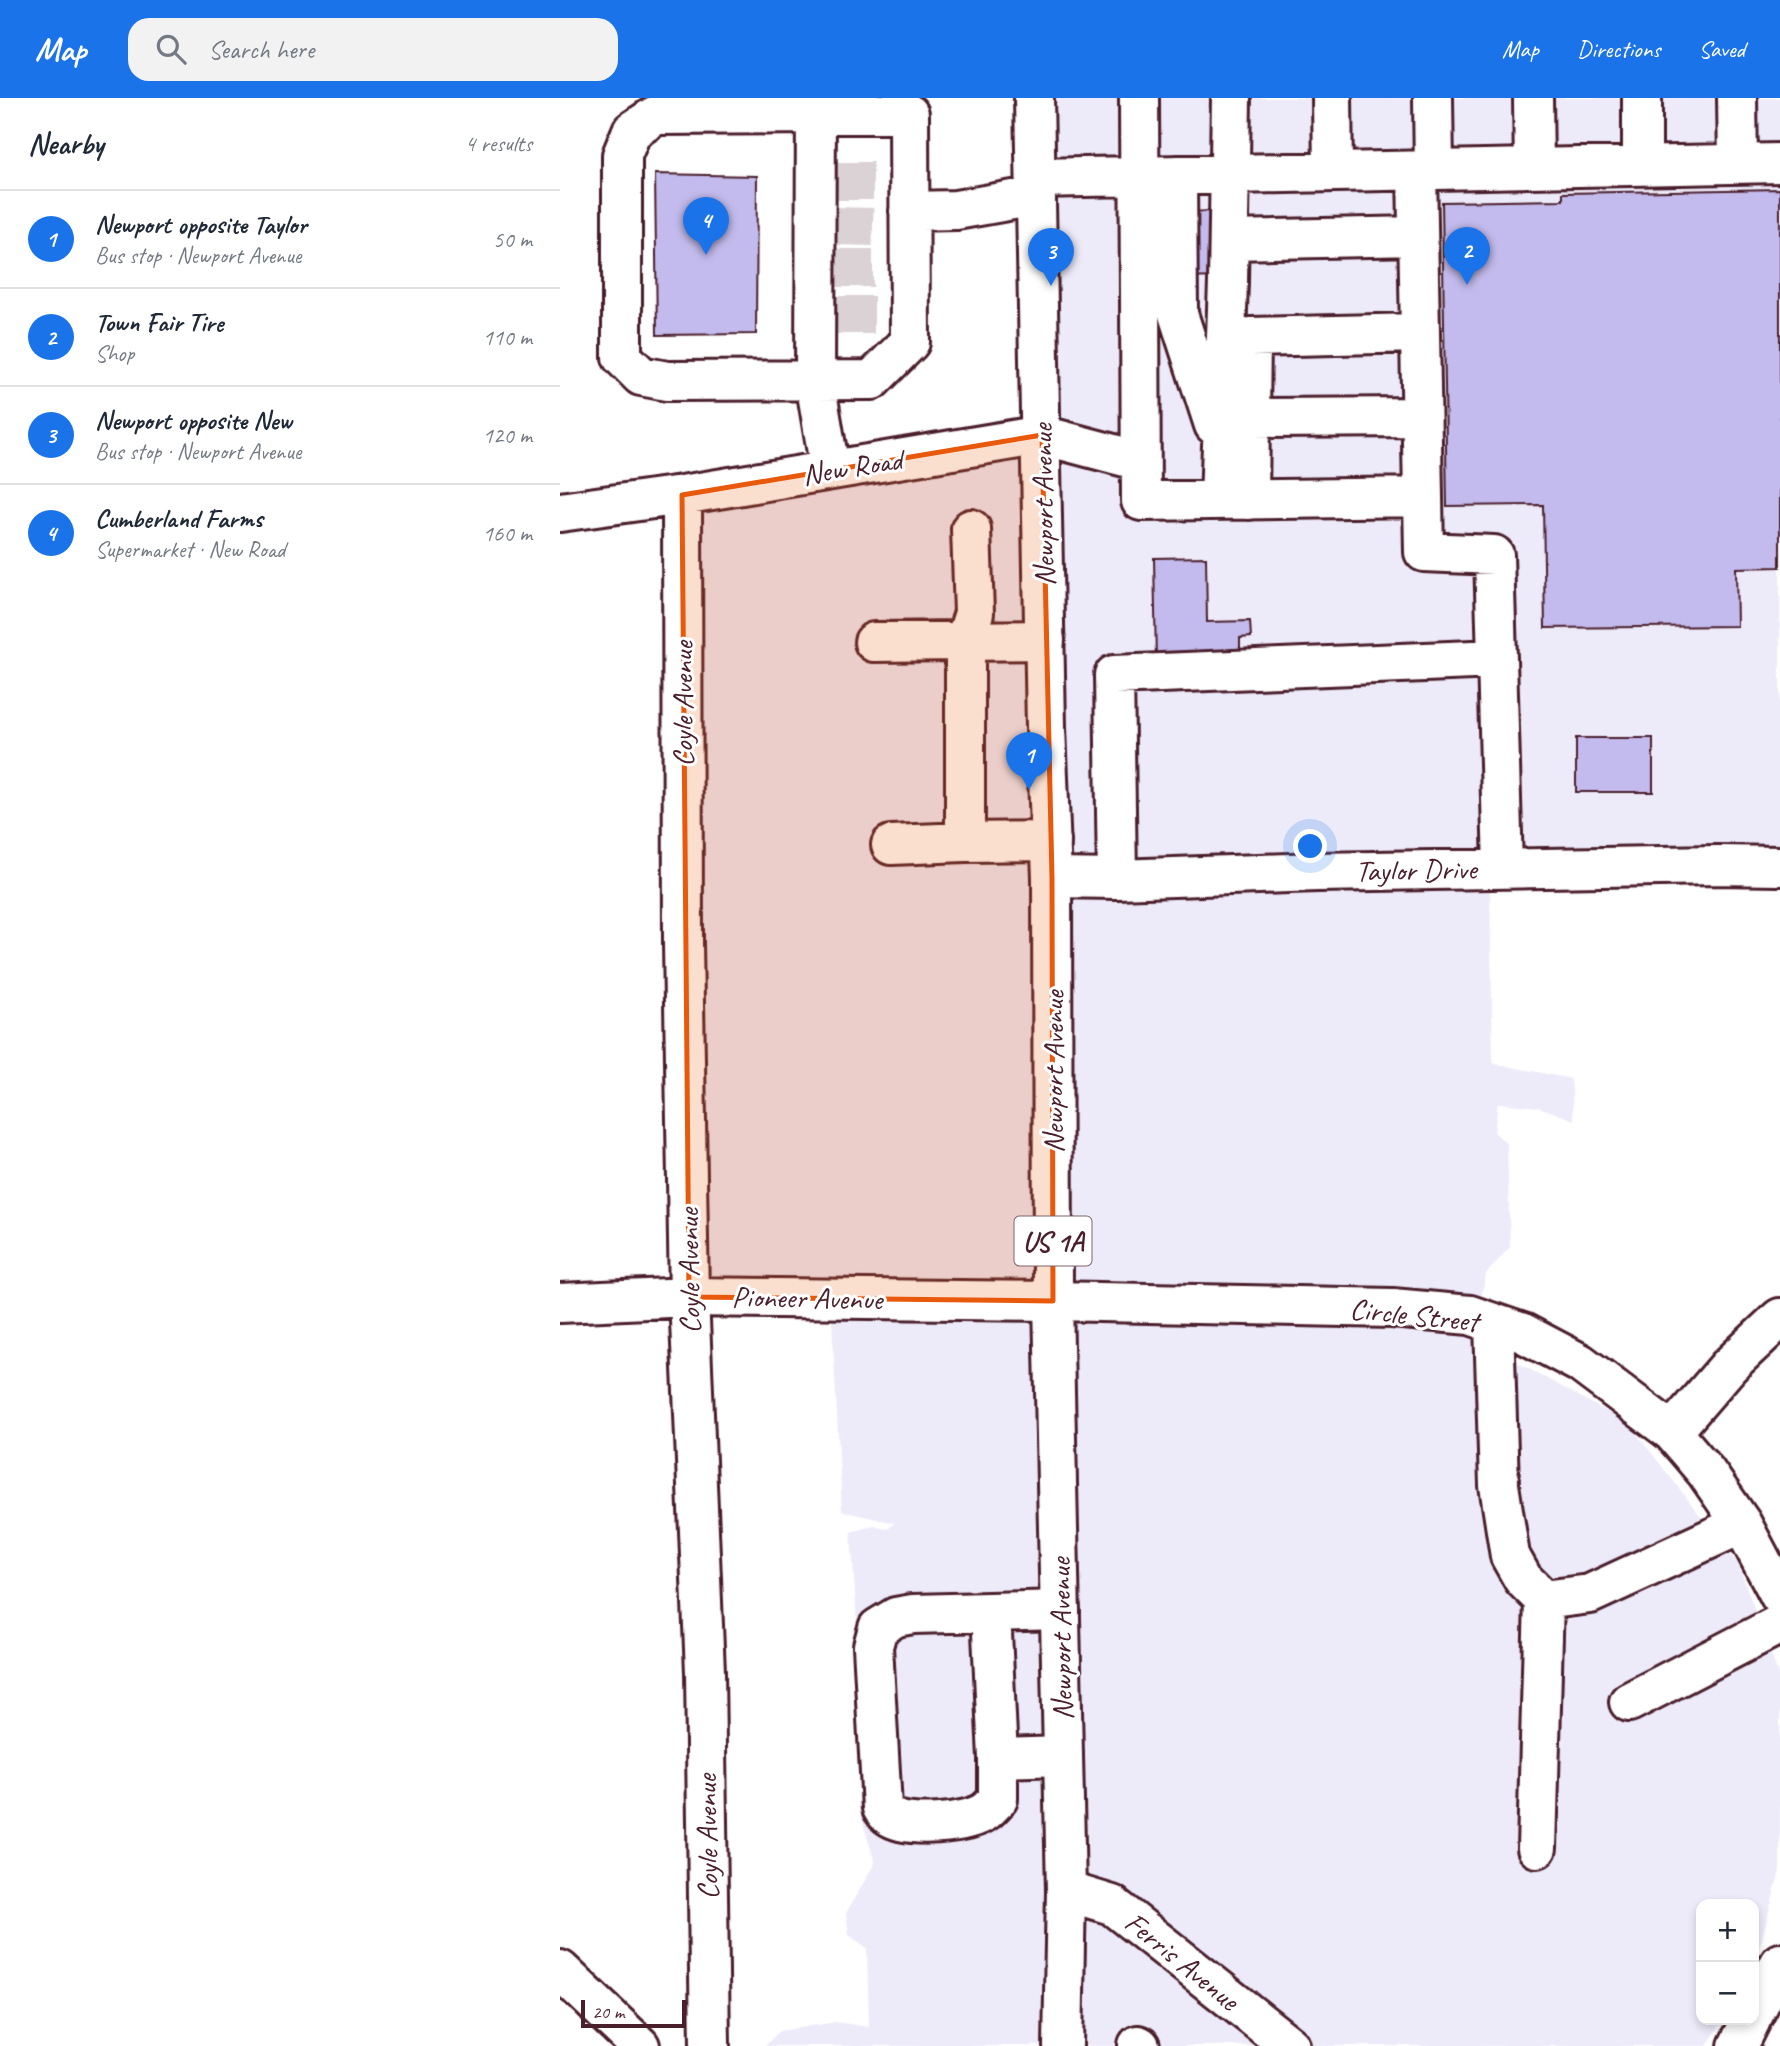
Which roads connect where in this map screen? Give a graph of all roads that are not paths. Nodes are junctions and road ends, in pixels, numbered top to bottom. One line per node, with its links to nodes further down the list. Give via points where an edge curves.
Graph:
1 (1034, 98): 19 (street, Newport Avenue / US 1A)
2 (1139, 98): 17 (street)
3 (1231, 98): 16 (street)
4 (1332, 98): 15 (street)
5 (1433, 98): 14 (street)
6 (1533, 98): 13 (street)
7 (1642, 98): 12 (street)
8 (1737, 98): 11 (street)
9 (816, 106): 20 (street, via 909,114); 24 (street, via 825,181 826,315); 24 (street, via 656,115 632,131 622,155 622,357 641,376 667,381)
10 (1780, 163): 11 (street)
11 (1738, 164): 12 (street)
12 (1643, 166): 13 (street)
13 (1534, 168): 14 (street)
14 (1426, 170): 15 (street); 21 (street)
15 (1333, 172): 16 (street)
16 (1231, 174): 18 (street); 22 (street)
17 (1140, 175): 18 (street); 19 (street); 29 (street)
18 (1177, 175): 28 (street, via 1178,314)
19 (1036, 187): 20 (street, via 956,210); 27 (street, Newport Avenue / US 1A)
20 (896, 205): 24 (street, via 894,315 910,342 872,380)
21 (1418, 236): 22 (street); 23 (street)
22 (1229, 240): 28 (street)
23 (1420, 333): 25 (street); 26 (street, via 1251,337)
24 (815, 381): 30 (street)
25 (1422, 417): 26 (street); 32 (street)
26 (1250, 418): 33 (street)
27 (1042, 435): 29 (street, New Road); 30 (street, New Road); 37 (street, Newport Avenue / US 1A)
28 (1222, 451): 33 (street)
29 (1140, 461): 33 (street, via 1141,501)
30 (830, 471): 31 (street, New Road)
31 (682, 495): 35 (street, New Road); 47 (street, Coyle Avenue)
32 (1423, 497): 33 (street); 40 (street, via 1424,552 1493,555)
33 (1235, 500)
34 (560, 506): 35 (street)
35 (560, 512)
36 (971, 529): 38 (street, via 974,613)
37 (1045, 640): 38 (street); 43 (street, Newport Avenue / US 1A)
38 (965, 641): 39 (street); 41 (street)
39 (874, 642)
40 (1497, 659): 45 (street); 46 (street, via 1114,675)
41 (965, 842): 42 (street, Taylor Drive); 43 (street, Taylor Drive)
42 (891, 845)
43 (1051, 859): 46 (street, Taylor Drive); 48 (street, Newport Avenue / US 1A)
44 (1780, 866): 45 (street, Taylor Drive)
45 (1503, 868): 46 (street, Taylor Drive)
46 (1117, 879)
47 (689, 1297): 48 (street, Pioneer Avenue); 49 (street, Pioneer Avenue); 68 (street, Coyle Avenue, via 705,1672)
48 (1053, 1301): 51 (street, Circle Street, via 1392,1308 1470,1315); 56 (street, Newport Avenue / US 1A)
49 (560, 1303)
50 (1780, 1318): 52 (street, via 1729,1366)
51 (1493, 1323): 52 (street, Circle Street, via 1580,1363); 55 (street, via 1499,1485 1510,1556)
52 (1672, 1432): 53 (street, Circle Street)
53 (1742, 1524): 54 (street, Circle Street); 55 (street, via 1590,1594)
54 (1780, 1596)
55 (1544, 1600): 62 (street)
56 (1060, 1610): 57 (street); 60 (street, Newport Avenue / US 1A)
57 (992, 1612): 61 (street); 61 (street, via 913,1614 895,1617 878,1628 873,1646 882,1808 889,1817 903,1822 934,1824 985,1812 998,1799)
58 (1780, 1624): 59 (street)
59 (1629, 1702)
60 (1063, 1756): 61 (street); 63 (street, Newport Avenue / US 1A)
61 (998, 1758)
62 (1537, 1848)
63 (1066, 1891): 69 (street, Newport Avenue / US 1A); 70 (street, Ferris Avenue, via 1112,1905)
64 (1780, 1963): 66 (street)
65 (560, 1970): 67 (street)
66 (1761, 2012): 71 (street)
67 (640, 2046)
68 (710, 2046)
69 (1063, 2046)
70 (1290, 2046)
71 (1738, 2046)

